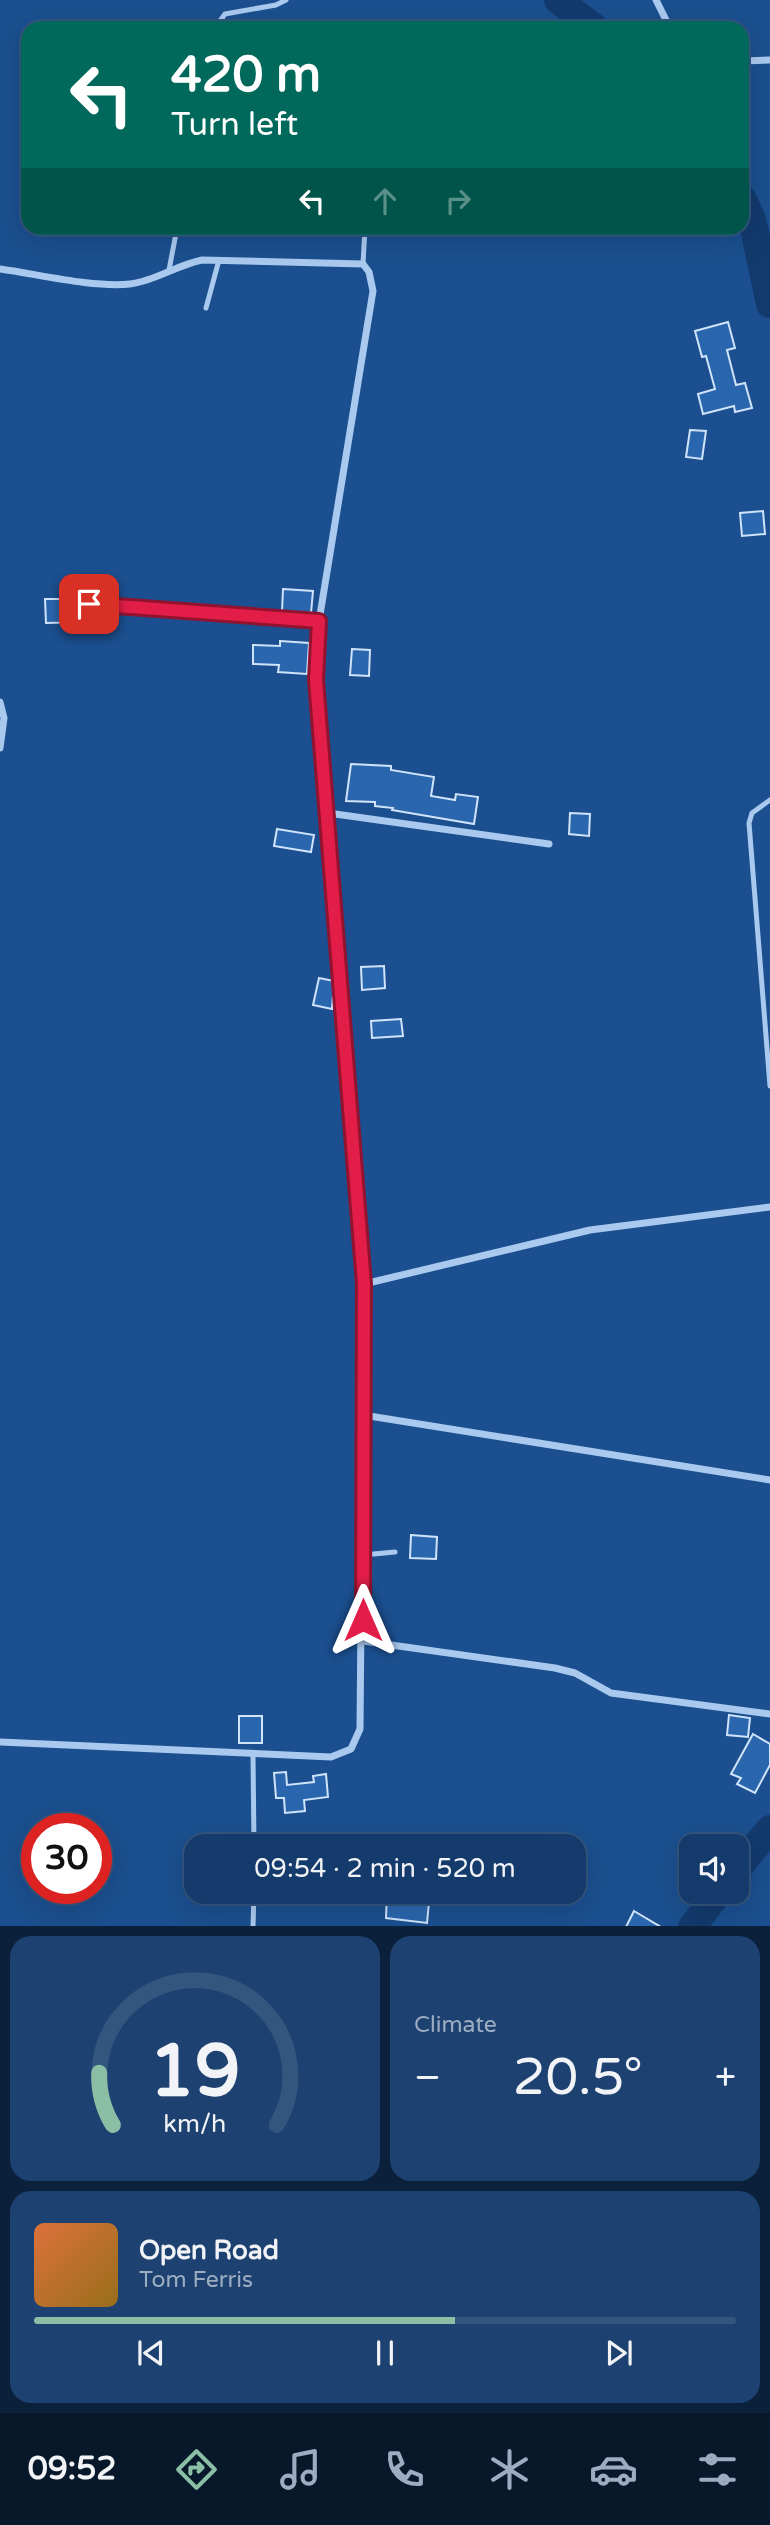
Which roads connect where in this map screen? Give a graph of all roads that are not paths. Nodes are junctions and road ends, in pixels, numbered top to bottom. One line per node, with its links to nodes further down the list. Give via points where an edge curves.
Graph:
1 (286, 0): 3 (lane, via 225,13)
2 (656, 0): 4 (street)
3 (220, 21)
4 (666, 21)
5 (770, 60): 6 (street)
6 (749, 61)
7 (176, 235): 12 (lane)
8 (365, 235): 10 (lane)
9 (219, 260): 10 (street); 12 (street, via 183,263); 13 (lane)
10 (363, 264): 15 (street, via 373,291)
11 (0, 269): 12 (street, via 107,284 144,281)
12 (169, 270)
13 (206, 308)
14 (72, 601): 15 (lane)
15 (319, 621): 19 (street, via 316,680)
16 (0, 702): 17 (street, via 4,718)
17 (0, 748)
18 (770, 800): 21 (lane, via 752,813 749,823)
19 (328, 813): 20 (street); 23 (street)
20 (549, 844)
21 (770, 1086)
22 (770, 1207): 23 (street, via 590,1230)
23 (364, 1284): 24 (street)
24 (363, 1415): 25 (street); 27 (street)
25 (770, 1480)
26 (395, 1552): 27 (lane)
27 (363, 1555): 28 (street)
28 (363, 1641): 29 (street, via 555,1668 575,1673 611,1693); 31 (street, via 360,1729 351,1749 331,1757)
29 (770, 1714)
30 (0, 1742): 31 (street)
31 (253, 1754): 32 (lane)
32 (254, 1834)
33 (254, 1904): 34 (lane)
34 (253, 1926)

